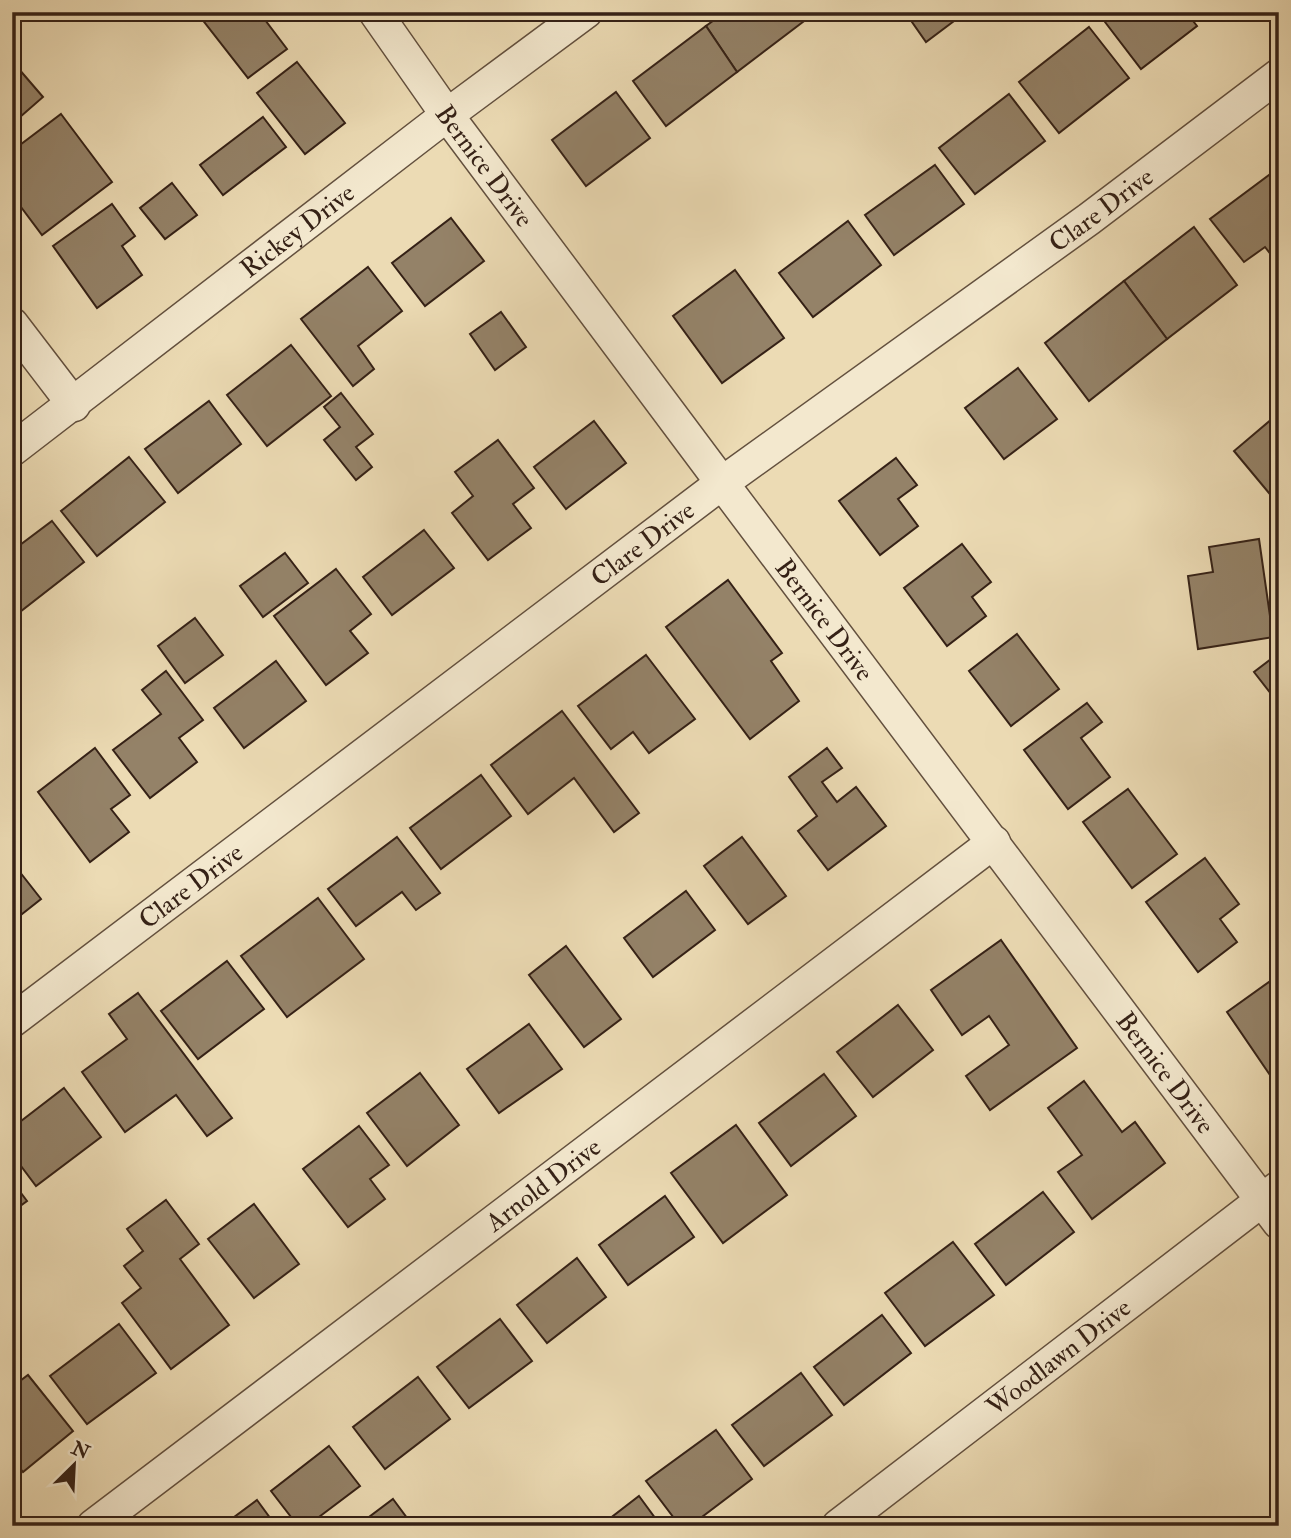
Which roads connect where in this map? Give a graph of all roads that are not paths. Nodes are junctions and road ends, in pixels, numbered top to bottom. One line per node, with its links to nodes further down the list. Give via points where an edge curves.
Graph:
1 (374, 12): 4 (street, Bernice Drive)
2 (586, 12): 4 (street, Rickey Drive)
3 (1279, 75): 8 (street, Clare Drive, via 1089,219)
4 (447, 115): 6 (street, Rickey Drive); 8 (street, Bernice Drive)
5 (12, 324): 6 (street)
6 (74, 405): 7 (street, Rickey Drive)
7 (12, 450)
8 (722, 483): 9 (street, Bernice Drive); 10 (street, Clare Drive)
9 (994, 842): 11 (street, Bernice Drive); 12 (street, Arnold Drive)
10 (12, 1021)
11 (1273, 1204): 13 (street, Woodlawn Drive)
12 (93, 1526)
13 (838, 1526)

